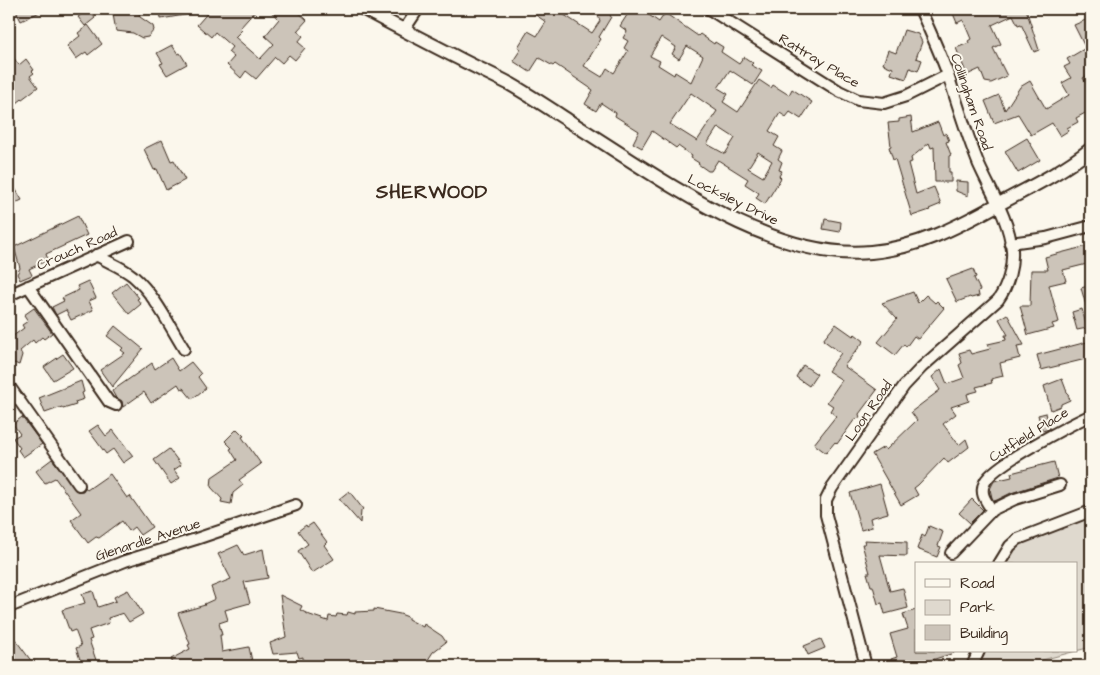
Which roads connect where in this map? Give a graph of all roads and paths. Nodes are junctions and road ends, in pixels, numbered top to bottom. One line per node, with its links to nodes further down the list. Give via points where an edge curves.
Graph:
1 (364, 9): 5 (street, Locksley Drive)
2 (418, 9): 5 (street)
3 (709, 9): 6 (street, Rattray Place, via 858,100 884,103)
4 (920, 9): 6 (street, Collingham Road)
5 (404, 30): 10 (street, Locksley Drive, via 508,84 715,210 768,235 802,246 843,252 899,248 948,231)
6 (948, 75): 10 (street, Collingham Road, via 962,123)
7 (1091, 149): 9 (street, Locksley Drive)
8 (1091, 158): 9 (street, Locksley Drive)
9 (1070, 165): 10 (street, Locksley Drive)
10 (998, 205): 13 (street, Loon Road)
11 (1091, 226): 13 (street, via 1046,238)
12 (128, 241): 14 (street, Crouch Road)
13 (1010, 243): 30 (street, Loon Road, via 1011,265 1003,294 904,386 826,500 828,524)
14 (96, 255): 15 (street, Crouch Road); 17 (street, via 141,283)
15 (28, 286): 16 (street, Crouch Road); 19 (street, via 109,402)
16 (9, 295)
17 (184, 349)
18 (9, 386): 21 (street)
19 (116, 405)
20 (1091, 415): 24 (street, Cutfield Place, via 1056,432 989,476 982,493)
21 (79, 485)
22 (1060, 485): 24 (street)
23 (296, 505): 28 (street, Glenardle Avenue, via 196,540 125,560)
24 (992, 510): 26 (street)
25 (1091, 511): 27 (street, via 1018,539)
26 (951, 553)
27 (1000, 562)
28 (9, 607)
29 (979, 652): 31 (street)
30 (866, 666)
31 (972, 666)

